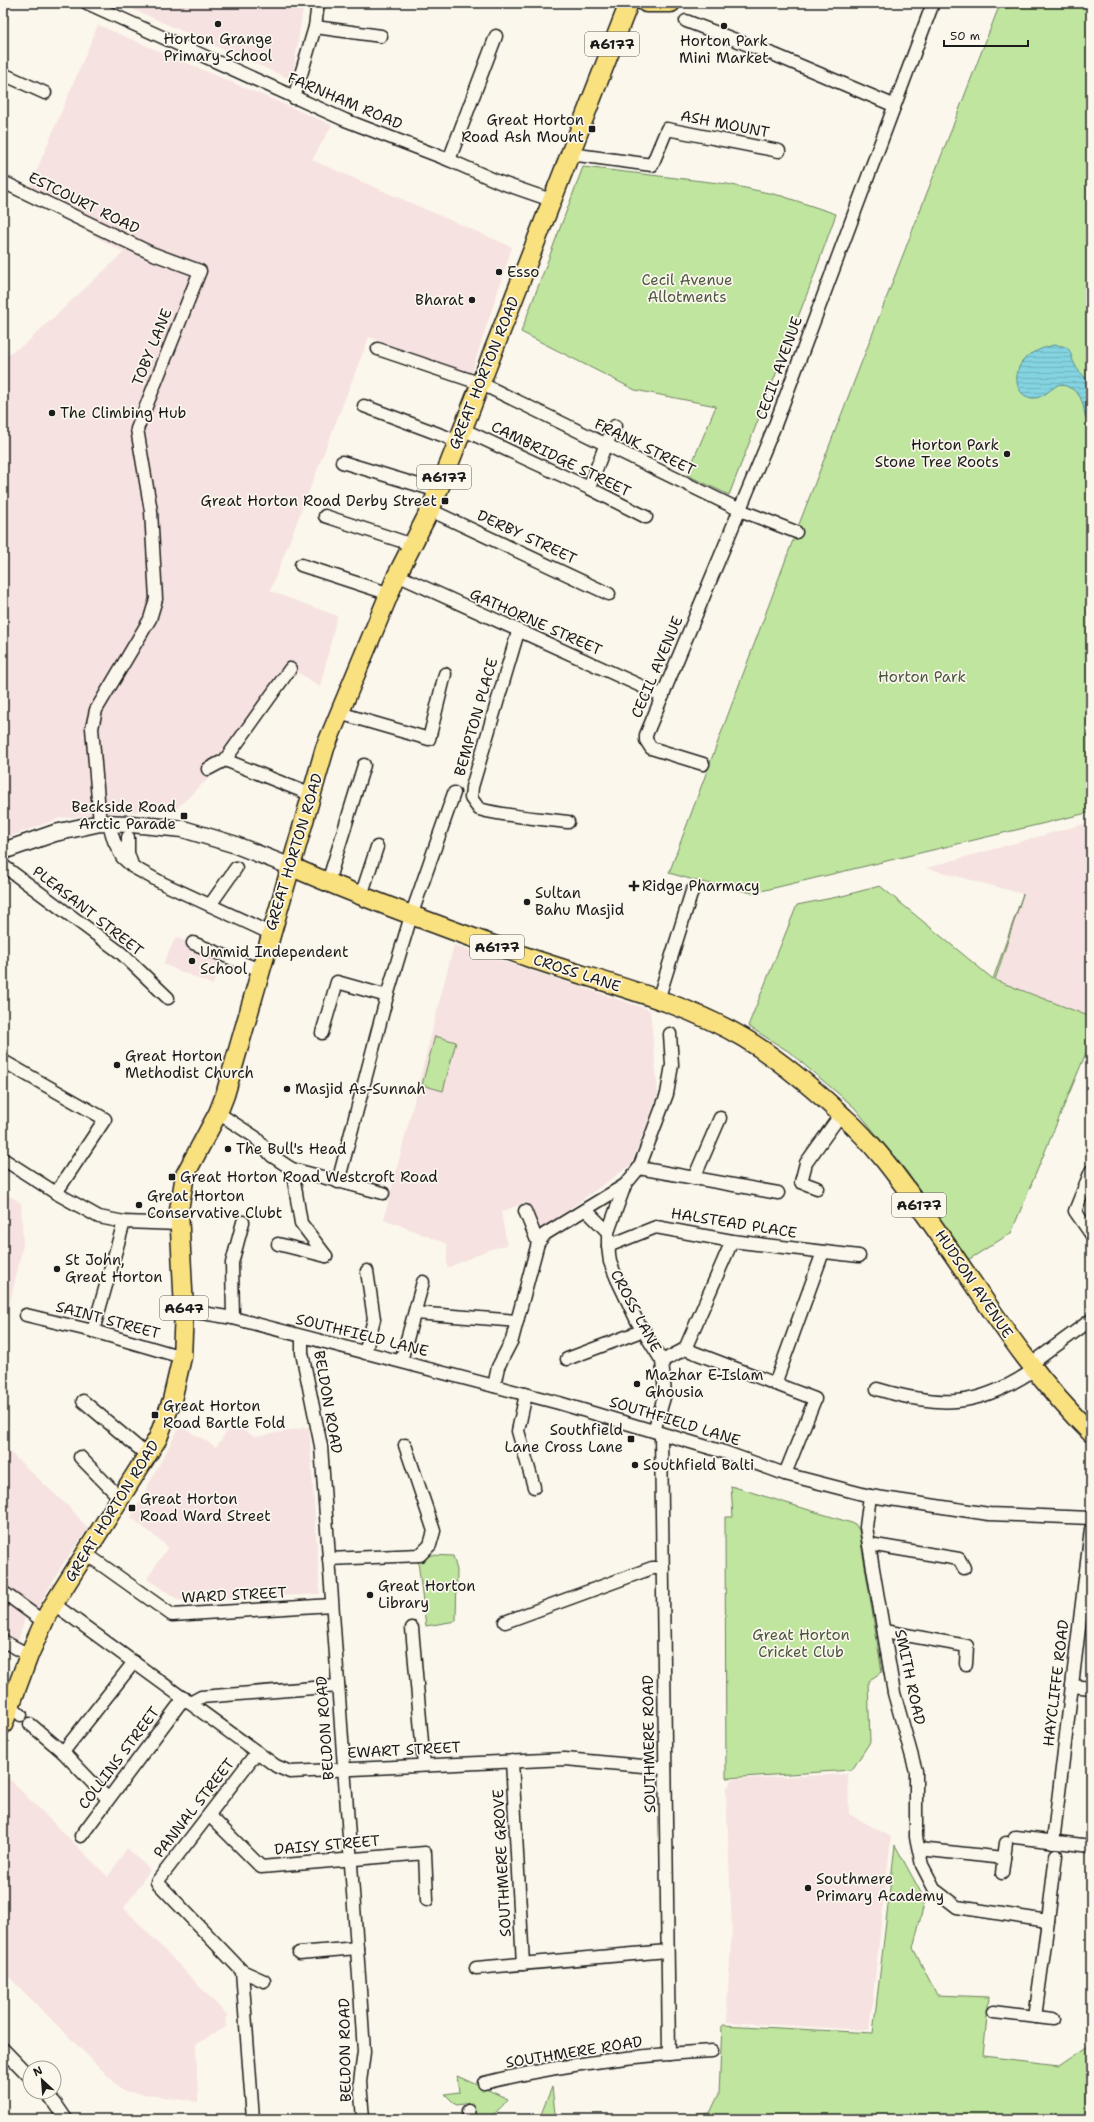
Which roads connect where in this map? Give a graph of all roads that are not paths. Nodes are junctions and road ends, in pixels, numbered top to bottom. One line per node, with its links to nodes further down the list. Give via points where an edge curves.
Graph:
1 (87, 3): 13 (street, FARNHAM ROAD)
2 (318, 3): 8 (street)
3 (629, 3): 16 (main road, GREAT HORTON ROAD / A6177)
4 (648, 3): 5 (main road)
5 (671, 3)
6 (933, 3): 14 (street, CECIL AVENUE)
7 (686, 21): 14 (street)
8 (315, 27): 9 (street); 13 (street)
9 (381, 36)
10 (496, 36): 17 (street)
11 (3, 74): 12 (street)
12 (45, 93)
13 (294, 98): 17 (street, FARNHAM ROAD)
14 (893, 105): 31 (street, CECIL AVENUE, via 775,425)
15 (779, 151): 16 (street, ASH MOUNT, via 667,129 652,165)
16 (570, 154): 19 (main road, GREAT HORTON ROAD / A6177)
17 (449, 160): 19 (street, FARNHAM ROAD, via 499,182)
18 (3, 182): 20 (street, ESTCOURT ROAD)
19 (551, 200): 22 (main road, GREAT HORTON ROAD / A6177)
20 (151, 253): 52 (street, TOBY LANE, via 200,271 137,429 150,510 156,599 150,619 96,710 92,728)
21 (378, 349): 22 (street, FRANK STREET)
22 (482, 384): 25 (main road, GREAT HORTON ROAD / A6177); 26 (street, FRANK STREET)
23 (364, 406): 25 (street, CAMBRIDGE STREET, via 444,436)
24 (615, 426): 26 (street)
25 (460, 436): 28 (street, CAMBRIDGE STREET); 29 (main road, GREAT HORTON ROAD / A6177)
26 (605, 446): 28 (street); 31 (street, FRANK STREET)
27 (342, 462): 29 (street)
28 (589, 488): 33 (street, CAMBRIDGE STREET)
29 (438, 491): 30 (main road, GREAT HORTON ROAD / A6177)
30 (430, 510): 35 (main road, GREAT HORTON ROAD / A6177); 39 (street, DERBY STREET)
31 (740, 510): 34 (street, FRANK STREET); 43 (street, CECIL AVENUE)
32 (325, 516): 35 (street)
33 (646, 518)
34 (796, 532)
35 (413, 545): 37 (main road, GREAT HORTON ROAD / A6177)
36 (301, 565): 38 (street)
37 (397, 575): 38 (main road, GREAT HORTON ROAD / A6177); 40 (street, GATHORNE STREET)
38 (390, 594): 44 (main road, GREAT HORTON ROAD / A6177)
39 (609, 594)
40 (518, 632): 43 (street, GATHORNE STREET); 51 (street, BEMPTON PLACE, via 472,787 471,798 479,809 503,816 526,816)
41 (290, 669): 45 (street)
42 (445, 674): 44 (street, via 429,739)
43 (663, 696): 46 (street, CECIL AVENUE, via 646,740 651,748)
44 (339, 713): 50 (main road, GREAT HORTON ROAD / A6177, via 325,748)
45 (225, 760): 48 (street); 50 (street)
46 (703, 764)
47 (364, 765): 59 (street)
48 (208, 769)
49 (454, 793): 63 (street)
50 (312, 795): 56 (main road, GREAT HORTON ROAD / A6177)
51 (568, 822)
52 (105, 824): 55 (street, via 55,833); 56 (street, via 183,829); 57 (street, via 122,857)
53 (128, 837): 57 (street, via 128,853)
54 (376, 847): 61 (street)
55 (4, 862): 68 (street, PLEASANT STREET, via 121,953)
56 (292, 866): 59 (main road, CROSS LANE / A6177); 64 (main road, GREAT HORTON ROAD / A647)
57 (133, 867): 62 (street)
58 (236, 868): 62 (street)
59 (328, 882): 61 (main road, CROSS LANE / A6177)
60 (692, 891): 69 (street)
61 (361, 896): 63 (main road, CROSS LANE / A6177)
62 (210, 905): 64 (street)
63 (411, 916): 67 (street); 69 (main road, CROSS LANE / A6177)
64 (270, 933): 66 (main road, GREAT HORTON ROAD / A647)
65 (193, 943): 66 (street)
66 (260, 970): 74 (main road, GREAT HORTON ROAD / A647)
67 (387, 996): 71 (street, via 337,982); 82 (street)
68 (168, 998)
69 (658, 1000): 70 (main road, CROSS LANE / A6177)
70 (705, 1019): 75 (main road, HUDSON AVENUE / A6177, via 742,1037 786,1067)
71 (322, 1033)
72 (670, 1034): 78 (street, CROSS LANE, via 672,1065 667,1094)
73 (3, 1061): 85 (street, via 105,1119)
74 (218, 1114): 79 (street, via 255,1137 272,1156); 92 (main road, GREAT HORTON ROAD / A647, via 186,1175)
75 (841, 1114): 84 (street, via 806,1163 801,1182); 118 (main road, HUDSON AVENUE / A6177, via 886,1161)
76 (720, 1118): 81 (street)
77 (3, 1159): 85 (street)
78 (638, 1168): 81 (street); 83 (street, CROSS LANE)
79 (292, 1169): 82 (street); 97 (street, via 301,1223 326,1256)
80 (1091, 1171): 94 (street, via 1075,1211)
81 (694, 1178): 87 (street)
82 (338, 1182): 86 (street)
83 (625, 1185): 88 (street); 93 (street, CROSS LANE)
84 (817, 1188)
85 (56, 1193): 90 (street, via 99,1218)
86 (383, 1193)
87 (778, 1193)
88 (586, 1210): 93 (street); 96 (street, via 545,1234)
89 (525, 1211): 96 (street)
90 (124, 1222): 92 (street); 110 (street)
91 (243, 1222): 106 (street, via 232,1263)
92 (179, 1224): 103 (main road, GREAT HORTON ROAD / A647)
93 (608, 1232): 98 (street, CROSS LANE)
94 (1091, 1234)
95 (732, 1241): 98 (street, HALSTEAD PLACE, via 656,1227); 99 (street, HALSTEAD PLACE); 112 (street)
96 (538, 1243): 108 (street)
97 (278, 1244)
98 (608, 1246): 109 (street, CROSS LANE, via 610,1262 617,1279)
99 (823, 1252): 100 (street, HALSTEAD PLACE); 119 (street)
100 (859, 1256)
101 (367, 1271): 113 (street, via 374,1319)
102 (423, 1282): 104 (street)
103 (184, 1310): 106 (street, SOUTHFIELD LANE); 114 (main road, GREAT HORTON ROAD / A647)
104 (415, 1313): 108 (street); 116 (street)
105 (26, 1315): 110 (street, SAINT STREET)
106 (233, 1318): 111 (street, SOUTHFIELD LANE)
107 (1091, 1320): 118 (street)
108 (517, 1321): 120 (street, via 512,1340 498,1367)
109 (644, 1330): 115 (street); 117 (street, CROSS LANE)
110 (93, 1331): 114 (street, SAINT STREET)
111 (302, 1337): 113 (street, SOUTHFIELD LANE); 137 (street, BELDON ROAD, via 302,1353 321,1446)
112 (685, 1349): 117 (street); 119 (street)
113 (365, 1353): 116 (street, SOUTHFIELD LANE)
114 (182, 1357): 127 (main road, GREAT HORTON ROAD / A647, via 172,1400 158,1438)
115 (567, 1358)
116 (401, 1361): 120 (street, SOUTHFIELD LANE)
117 (662, 1361): 124 (street, CROSS LANE, via 665,1394)
118 (1033, 1367): 121 (street, via 1017,1381 991,1394 965,1401 934,1402 906,1398); 125 (main road, HUDSON AVENUE / A6177, via 1058,1400)
119 (775, 1384): 129 (street, via 815,1399)
120 (494, 1386): 122 (street, SOUTHFIELD LANE)
121 (877, 1389)
122 (526, 1394): 124 (street, SOUTHFIELD LANE); 130 (street, via 518,1431)
123 (83, 1401): 127 (street)
124 (658, 1432): 129 (street, SOUTHFIELD LANE); 138 (street, SOUTHMERE ROAD)
125 (1091, 1433)
126 (405, 1445): 137 (street, via 434,1531 430,1545 420,1555)
127 (148, 1456): 132 (main road, GREAT HORTON ROAD / A647)
128 (80, 1457): 132 (street)
129 (786, 1474): 131 (street, SOUTHFIELD LANE)
130 (534, 1487)
131 (870, 1496): 133 (street, SOUTHFIELD LANE, via 989,1514); 135 (street, SMITH ROAD, via 866,1527)
132 (121, 1499): 136 (main road, GREAT HORTON ROAD / A647)
133 (1091, 1518)
134 (1091, 1529): 141 (street, HAYCLIFFE ROAD)
135 (869, 1544): 139 (street, via 959,1559); 147 (street, SMITH ROAD)
136 (85, 1553): 142 (main road, GREAT HORTON ROAD / A647); 143 (street, WARD STREET, via 172,1615)
137 (329, 1559): 143 (street, BELDON ROAD)
138 (663, 1568): 145 (street, via 652,1568); 162 (street, SOUTHMERE ROAD)
139 (964, 1568)
140 (3, 1592): 144 (street)
141 (1087, 1597): 153 (street, HAYCLIFFE ROAD)
142 (54, 1604): 144 (main road, GREAT HORTON ROAD / A647); 150 (street, EWART STREET)
143 (332, 1605): 152 (street, BELDON ROAD)
144 (44, 1622): 149 (main road, GREAT HORTON ROAD / A647)
145 (505, 1622)
146 (412, 1628): 161 (street)
147 (884, 1631): 151 (street, via 967,1646); 169 (street, SMITH ROAD, via 894,1693 916,1771 916,1837)
148 (3, 1641): 149 (street)
149 (29, 1655): 156 (main road, GREAT HORTON ROAD / A647)
150 (134, 1662): 155 (street, EWART STREET); 158 (street)
151 (966, 1664)
152 (338, 1686): 155 (street, via 201,1697); 163 (street, BELDON ROAD)
153 (1072, 1686): 154 (street); 167 (street, HAYCLIFFE ROAD)
154 (1091, 1688)
155 (187, 1701): 159 (street, EWART STREET); 164 (street, COLLINS STREET)
156 (9, 1715)
157 (30, 1724): 158 (street)
158 (62, 1752): 164 (street)
159 (257, 1752): 163 (street, EWART STREET, via 276,1766 290,1772); 165 (street, PANNAL STREET)
160 (512, 1761): 161 (street, EWART STREET); 162 (street, EWART STREET, via 565,1758); 179 (street, SOUTHMERE GROVE)
161 (424, 1765): 163 (street, EWART STREET)
162 (665, 1768): 177 (street, SOUTHMERE ROAD)
163 (344, 1769): 172 (street, BELDON ROAD)
164 (108, 1800): 166 (street, COLLINS STREET)
165 (209, 1815): 172 (street, DAISY STREET, via 261,1867); 181 (street, PANNAL STREET, via 157,1882)
166 (80, 1836)
167 (1053, 1842): 168 (street); 171 (street, via 1011,1840)
168 (1091, 1846)
169 (919, 1849): 171 (street); 175 (street, SMITH ROAD, via 922,1865 934,1890 957,1907)
170 (1056, 1855): 175 (street)
171 (1004, 1858): 173 (street)
172 (351, 1859): 174 (street, DAISY STREET, via 424,1853); 176 (street, BELDON ROAD)
173 (1002, 1874)
174 (427, 1900)
175 (1048, 1921): 184 (street)
176 (357, 1948): 178 (street); 194 (street, BELDON ROAD, via 364,2052 360,2082)
177 (668, 1951): 179 (street); 188 (street, SOUTHMERE ROAD)
178 (299, 1953)
179 (523, 1964): 180 (street)
180 (476, 1968)
181 (242, 1971): 182 (street); 193 (street)
182 (264, 1981)
183 (994, 2012): 184 (street)
184 (1035, 2017): 185 (street)
185 (1053, 2019)
186 (3, 2049): 189 (street)
187 (712, 2052): 188 (street, SOUTHMERE ROAD)
188 (669, 2054): 190 (street, SOUTHMERE ROAD, via 525,2073)
189 (22, 2069)
190 (484, 2083)
191 (51, 2100): 192 (street)
192 (66, 2119)
193 (253, 2119)
194 (362, 2119)

